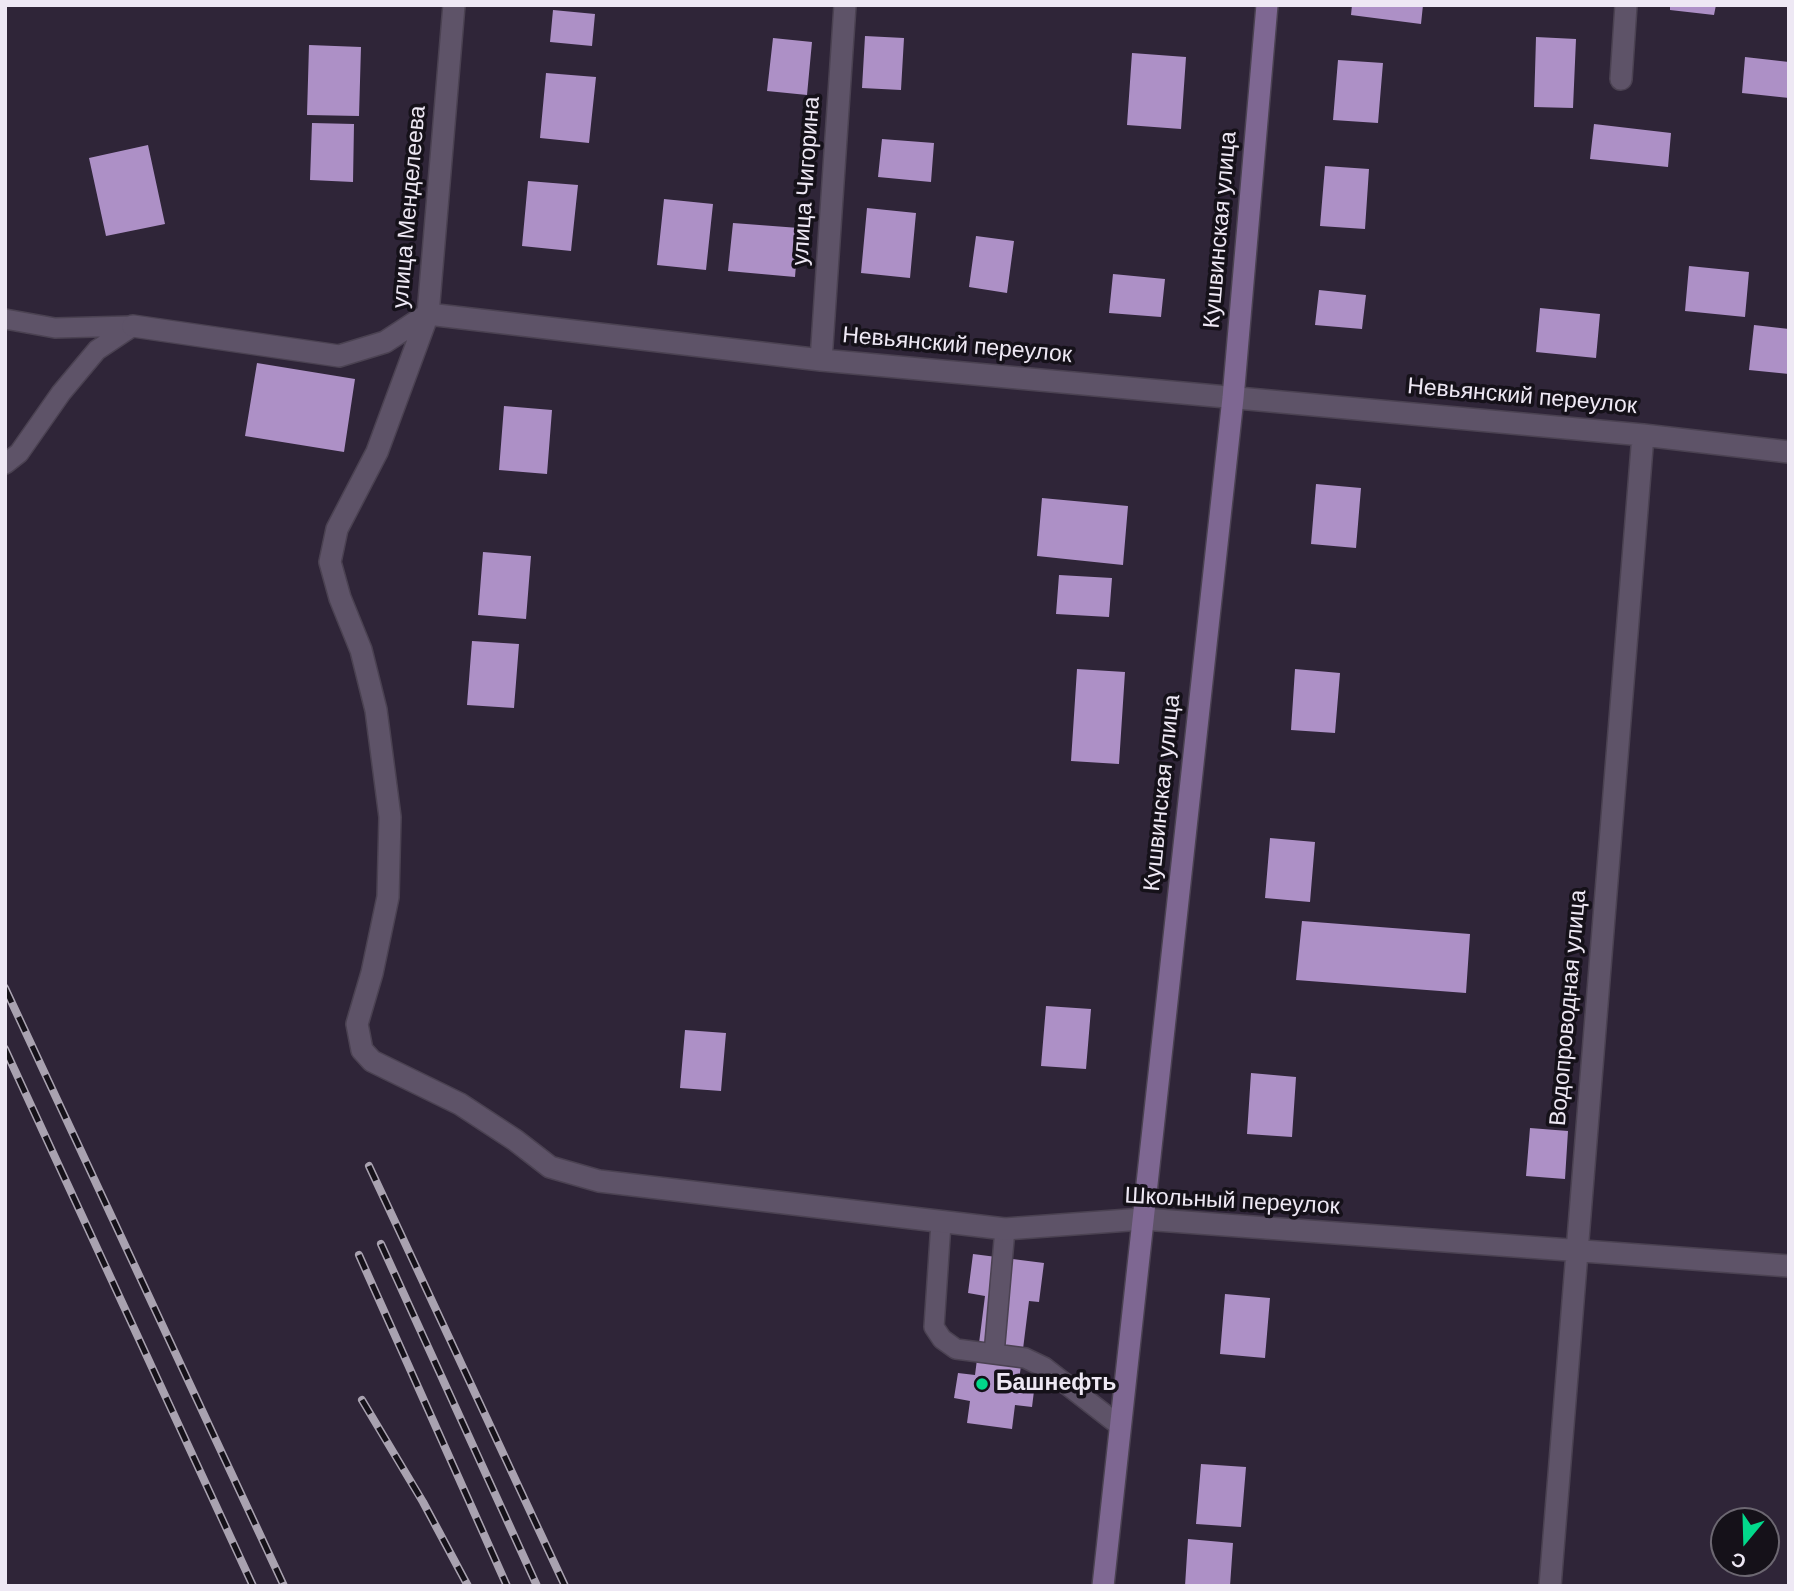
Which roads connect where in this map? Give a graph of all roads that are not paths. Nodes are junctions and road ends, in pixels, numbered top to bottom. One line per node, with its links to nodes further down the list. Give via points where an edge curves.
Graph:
1 (454, 5): 6 (street, улица Менделеева)
2 (845, 5): 9 (street, улица Чигорина)
3 (1267, 5): 10 (main road, Кушвинская улица)
4 (1626, 5): 5 (street)
5 (1621, 79)
6 (428, 314): 8 (street, via 385,342 339,356); 9 (street, Невьянский переулок); 14 (street, улица Менделеева, via 377,452 337,529 330,562 376,710 390,817 388,897 357,1024 362,1050 372,1061 460,1104)
7 (5, 319): 8 (lane, via 55,328)
8 (133, 326): 13 (lane, via 97,350 19,453)
9 (821, 360): 10 (street, Невьянский переулок)
10 (1233, 398): 11 (street, Невьянский переулок); 15 (main road, Кушвинская улица)
11 (1643, 435): 12 (street, Невьянский переулок); 18 (street, Водопроводная улица)
12 (1789, 452)
13 (5, 464)
14 (551, 1167): 16 (street, Школьный переулок, via 599,1181)
15 (1143, 1219): 17 (street, Школьный переулок); 18 (street, Школьный переулок); 21 (main road, Кушвинская улица)
16 (941, 1223): 17 (street, Школьный переулок); 20 (lane, via 934,1327 957,1349)
17 (1005, 1229): 20 (lane)
18 (1575, 1251): 19 (street, Школьный переулок); 23 (street, Водопроводная улица)
19 (1789, 1266)
20 (994, 1354): 21 (lane, via 1025,1358 1044,1367)
21 (1120, 1426): 22 (main road, Кушвинская улица)
22 (1102, 1586)
23 (1550, 1586)

